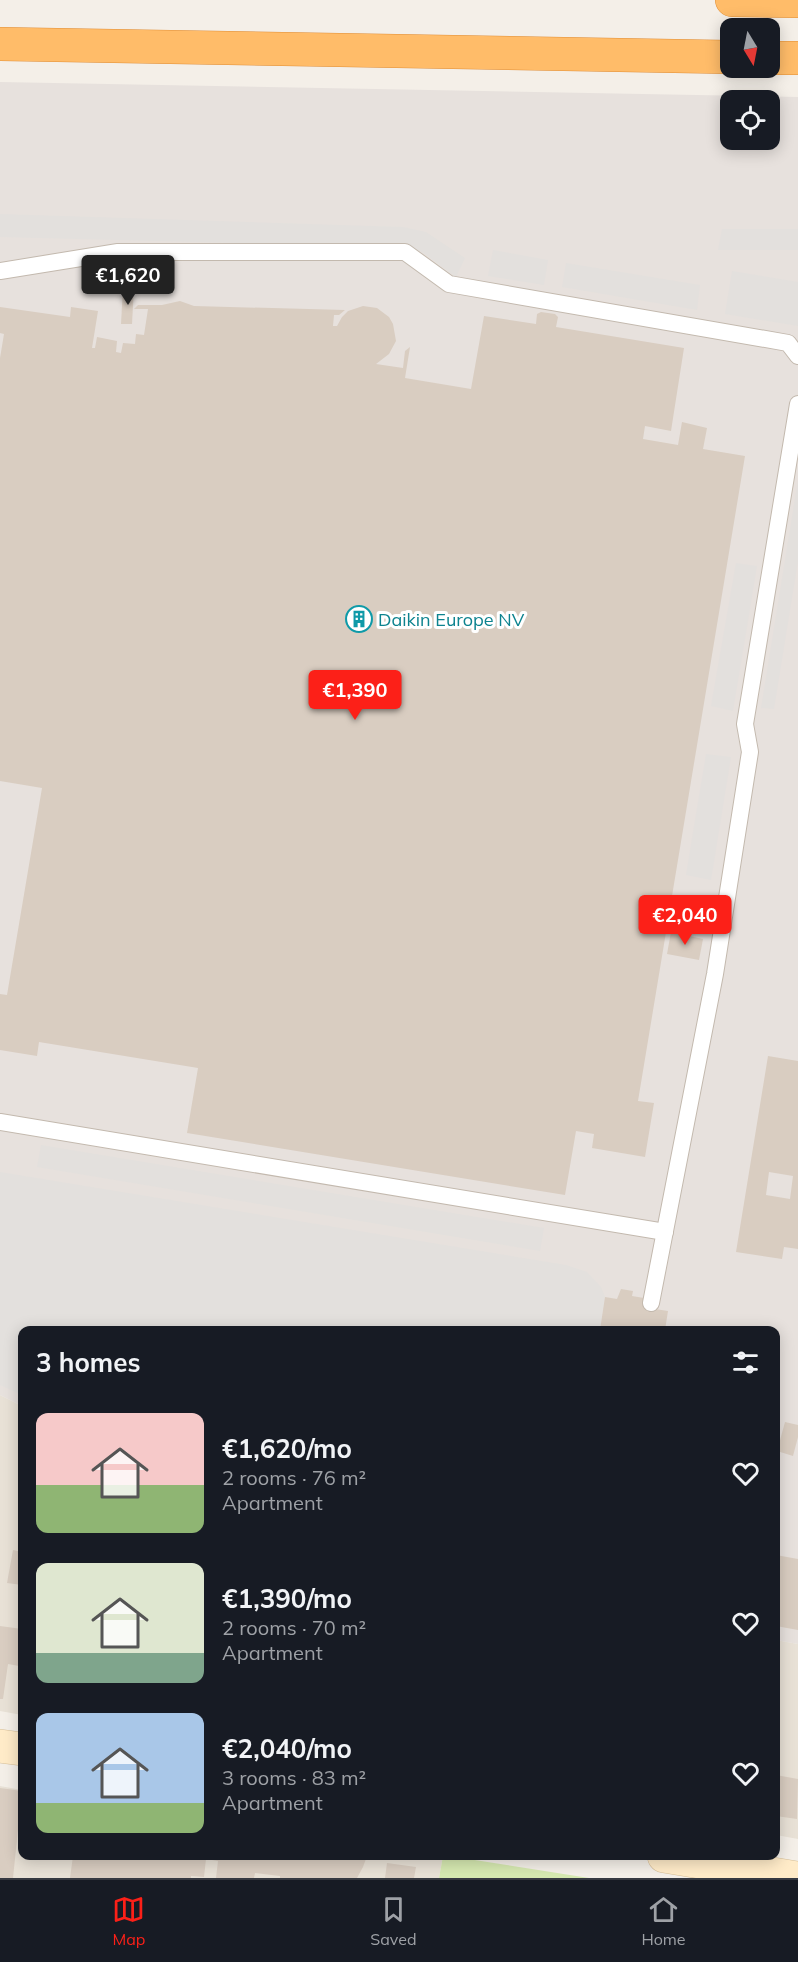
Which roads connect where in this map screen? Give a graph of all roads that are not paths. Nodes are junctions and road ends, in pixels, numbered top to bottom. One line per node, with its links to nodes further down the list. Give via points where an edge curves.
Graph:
1 (732, 0): 2 (highway)
2 (798, 1)
3 (0, 44): 4 (highway)
4 (720, 57)
5 (780, 58): 6 (highway)
6 (798, 58)
7 (3, 268): 8 (lane, via 118,252 405,252 449,284 789,343)
8 (798, 356)
9 (798, 404): 11 (lane, via 745,724 750,752 715,974)
10 (0, 1122): 11 (lane)
11 (665, 1232): 12 (lane)
12 (651, 1303)
13 (0, 1746): 14 (main road)
14 (18, 1748)
15 (688, 1860): 16 (main road)
16 (797, 1878)

